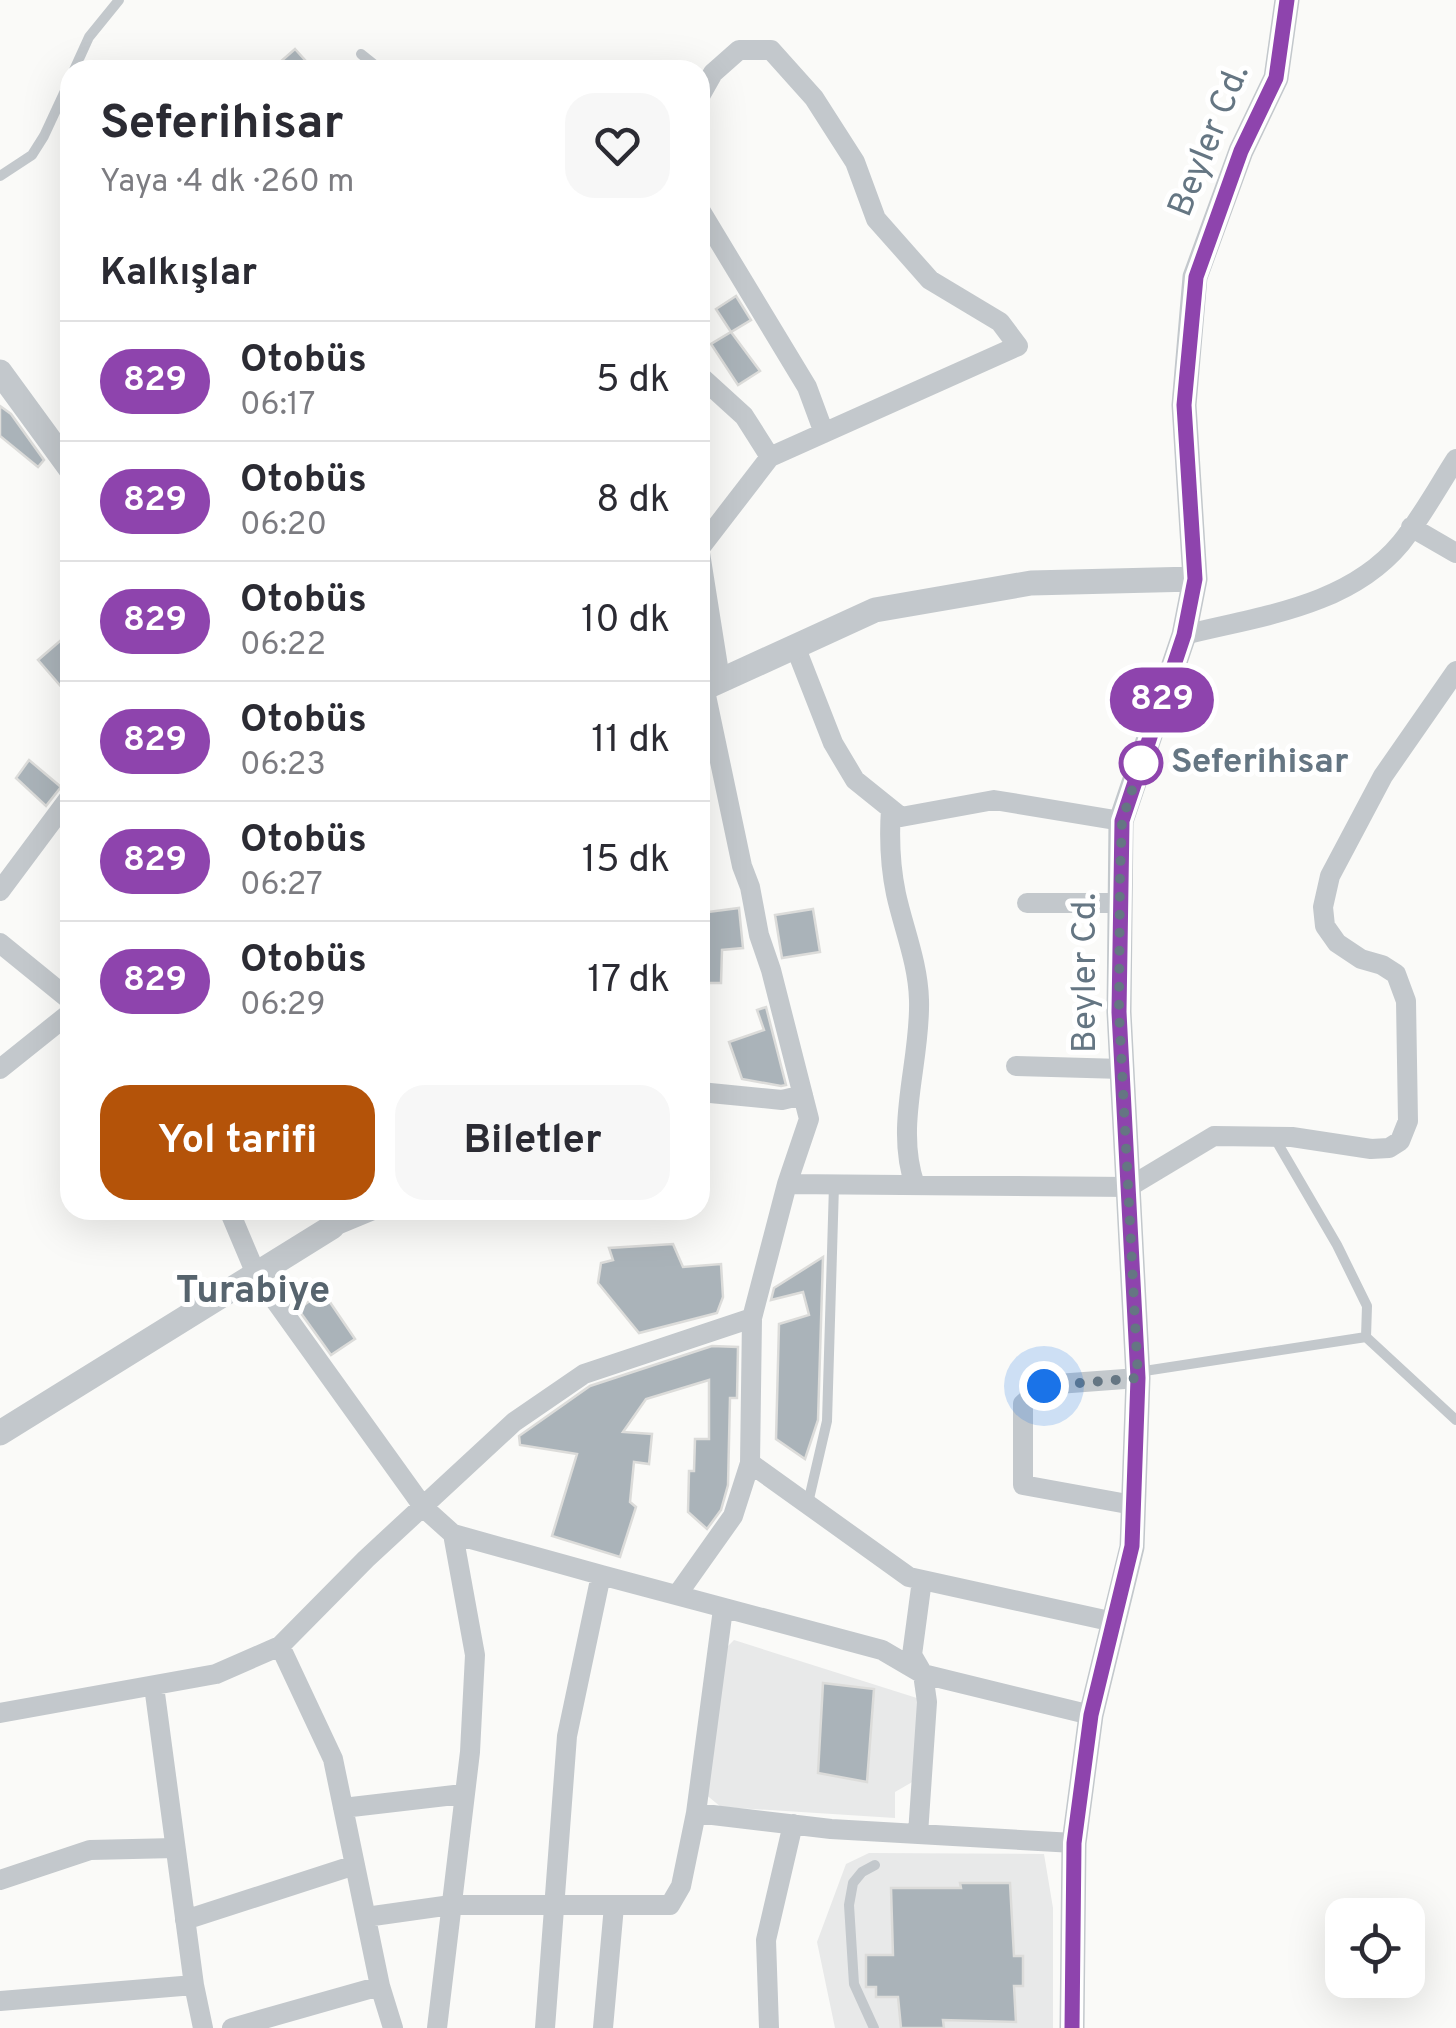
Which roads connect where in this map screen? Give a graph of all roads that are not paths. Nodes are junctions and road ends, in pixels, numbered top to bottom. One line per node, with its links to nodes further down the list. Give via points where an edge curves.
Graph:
1 (119, 0): 4 (lane)
2 (1287, 0): 19 (street, Beyler Cd., via 1276,78 1241,151 1196,277 1184,405)
3 (361, 54): 5 (lane)
4 (79, 60)
5 (368, 60)
6 (710, 79): 12 (street, via 739,50 772,50 814,98 855,162 876,219 930,280 1000,322 1018,346)
7 (60, 102): 8 (lane, via 32,155)
8 (0, 176)
9 (710, 227): 12 (street, via 807,387)
10 (1, 376): 13 (street)
11 (710, 385): 14 (street, via 744,416)
12 (824, 432): 14 (street)
13 (60, 455)
14 (770, 456): 17 (street)
15 (1456, 459): 16 (street)
16 (1410, 527): 18 (street); 20 (street, via 1350,587)
17 (710, 537)
18 (1456, 553)
19 (1195, 579): 20 (street, Beyler Cd.); 21 (street, via 992,590 875,610)
20 (1184, 635): 27 (street, Beyler Cd.)
21 (795, 646): 23 (street); 25 (street, via 855,780)
22 (1456, 671): 39 (street, via 1382,776 1330,876 1323,906 1336,943 1396,974 1406,1001 1408,1122 1389,1148)
23 (710, 683)
24 (710, 695): 38 (street, via 742,866)
25 (891, 809): 27 (street, via 901,816 994,800); 42 (street, via 889,848 919,1000 908,1142)
26 (60, 810): 28 (street)
27 (1122, 821): 30 (street, Beyler Cd.)
28 (0, 891)
29 (1028, 903): 30 (street)
30 (1120, 903): 35 (street, Beyler Cd.)
31 (0, 943): 32 (street)
32 (60, 992)
33 (60, 1020): 36 (street)
34 (1016, 1066): 35 (street)
35 (1122, 1069): 43 (street, Beyler Cd.)
36 (0, 1070)
37 (710, 1093): 38 (street, via 782,1100)
38 (803, 1094): 40 (street, via 809,1118)
39 (1273, 1137): 43 (street, via 1214,1136); 48 (lane, via 1366,1306)
40 (787, 1184): 41 (street); 47 (street)
41 (834, 1184): 42 (street); 53 (lane, via 828,1421)
42 (916, 1185): 43 (street)
43 (1129, 1188): 49 (street, Beyler Cd.)
44 (233, 1220): 46 (street)
45 (333, 1220): 46 (street)
46 (256, 1274): 51 (street); 55 (street)
47 (752, 1318): 52 (street); 55 (street, via 584,1374 514,1422)
48 (1366, 1337): 49 (lane); 50 (lane)
49 (1137, 1375): 54 (street, Beyler Cd.); 54 (street, via 1044,1386 1024,1404 1024,1485)
50 (1456, 1420)
51 (0, 1433)
52 (750, 1462): 53 (street); 59 (street, via 734,1516)
53 (808, 1504): 58 (street)
54 (1132, 1505): 61 (street, Beyler Cd., via 1132,1546)
55 (424, 1508): 56 (street); 62 (street)
56 (453, 1534): 57 (street); 67 (street, via 475,1655)
57 (601, 1575): 59 (street); 79 (street, via 567,1736)
58 (922, 1580): 61 (street); 63 (street, via 912,1655)
59 (677, 1595): 60 (street)
60 (723, 1609): 63 (street, via 882,1650); 69 (street)
61 (1114, 1622): 66 (street, Beyler Cd.)
62 (280, 1646): 64 (street, via 216,1674); 68 (street, via 332,1759)
63 (923, 1674): 66 (street); 71 (street)
64 (154, 1686): 65 (street); 73 (street)
65 (0, 1713)
66 (1091, 1715): 72 (street, Beyler Cd.)
67 (463, 1794): 68 (street); 77 (street)
68 (343, 1808): 74 (street)
69 (696, 1813): 70 (street); 78 (street, via 681,1886 670,1905)
70 (793, 1824): 71 (street); 91 (street, via 766,1940)
71 (918, 1834): 72 (street)
72 (1074, 1843): 93 (street, Beyler Cd.)
73 (176, 1848): 76 (street, via 90,1850); 81 (street)
74 (354, 1864): 80 (street); 81 (street)
75 (875, 1865): 92 (lane, via 853,1884 849,1904 854,1984)
76 (0, 1880)
77 (451, 1905): 79 (street); 80 (street); 88 (street)
78 (614, 1906): 79 (street); 90 (street)
79 (552, 1907): 89 (street)
80 (366, 1917): 83 (street)
81 (185, 1920): 82 (street)
82 (194, 1985): 84 (street); 85 (street)
83 (380, 1986): 86 (street); 87 (street)
84 (0, 2001)
85 (204, 2028)
86 (232, 2028)
87 (393, 2028)
88 (437, 2028)
89 (544, 2028)
90 (603, 2028)
91 (769, 2028)
92 (874, 2028)
93 (1072, 2028)

